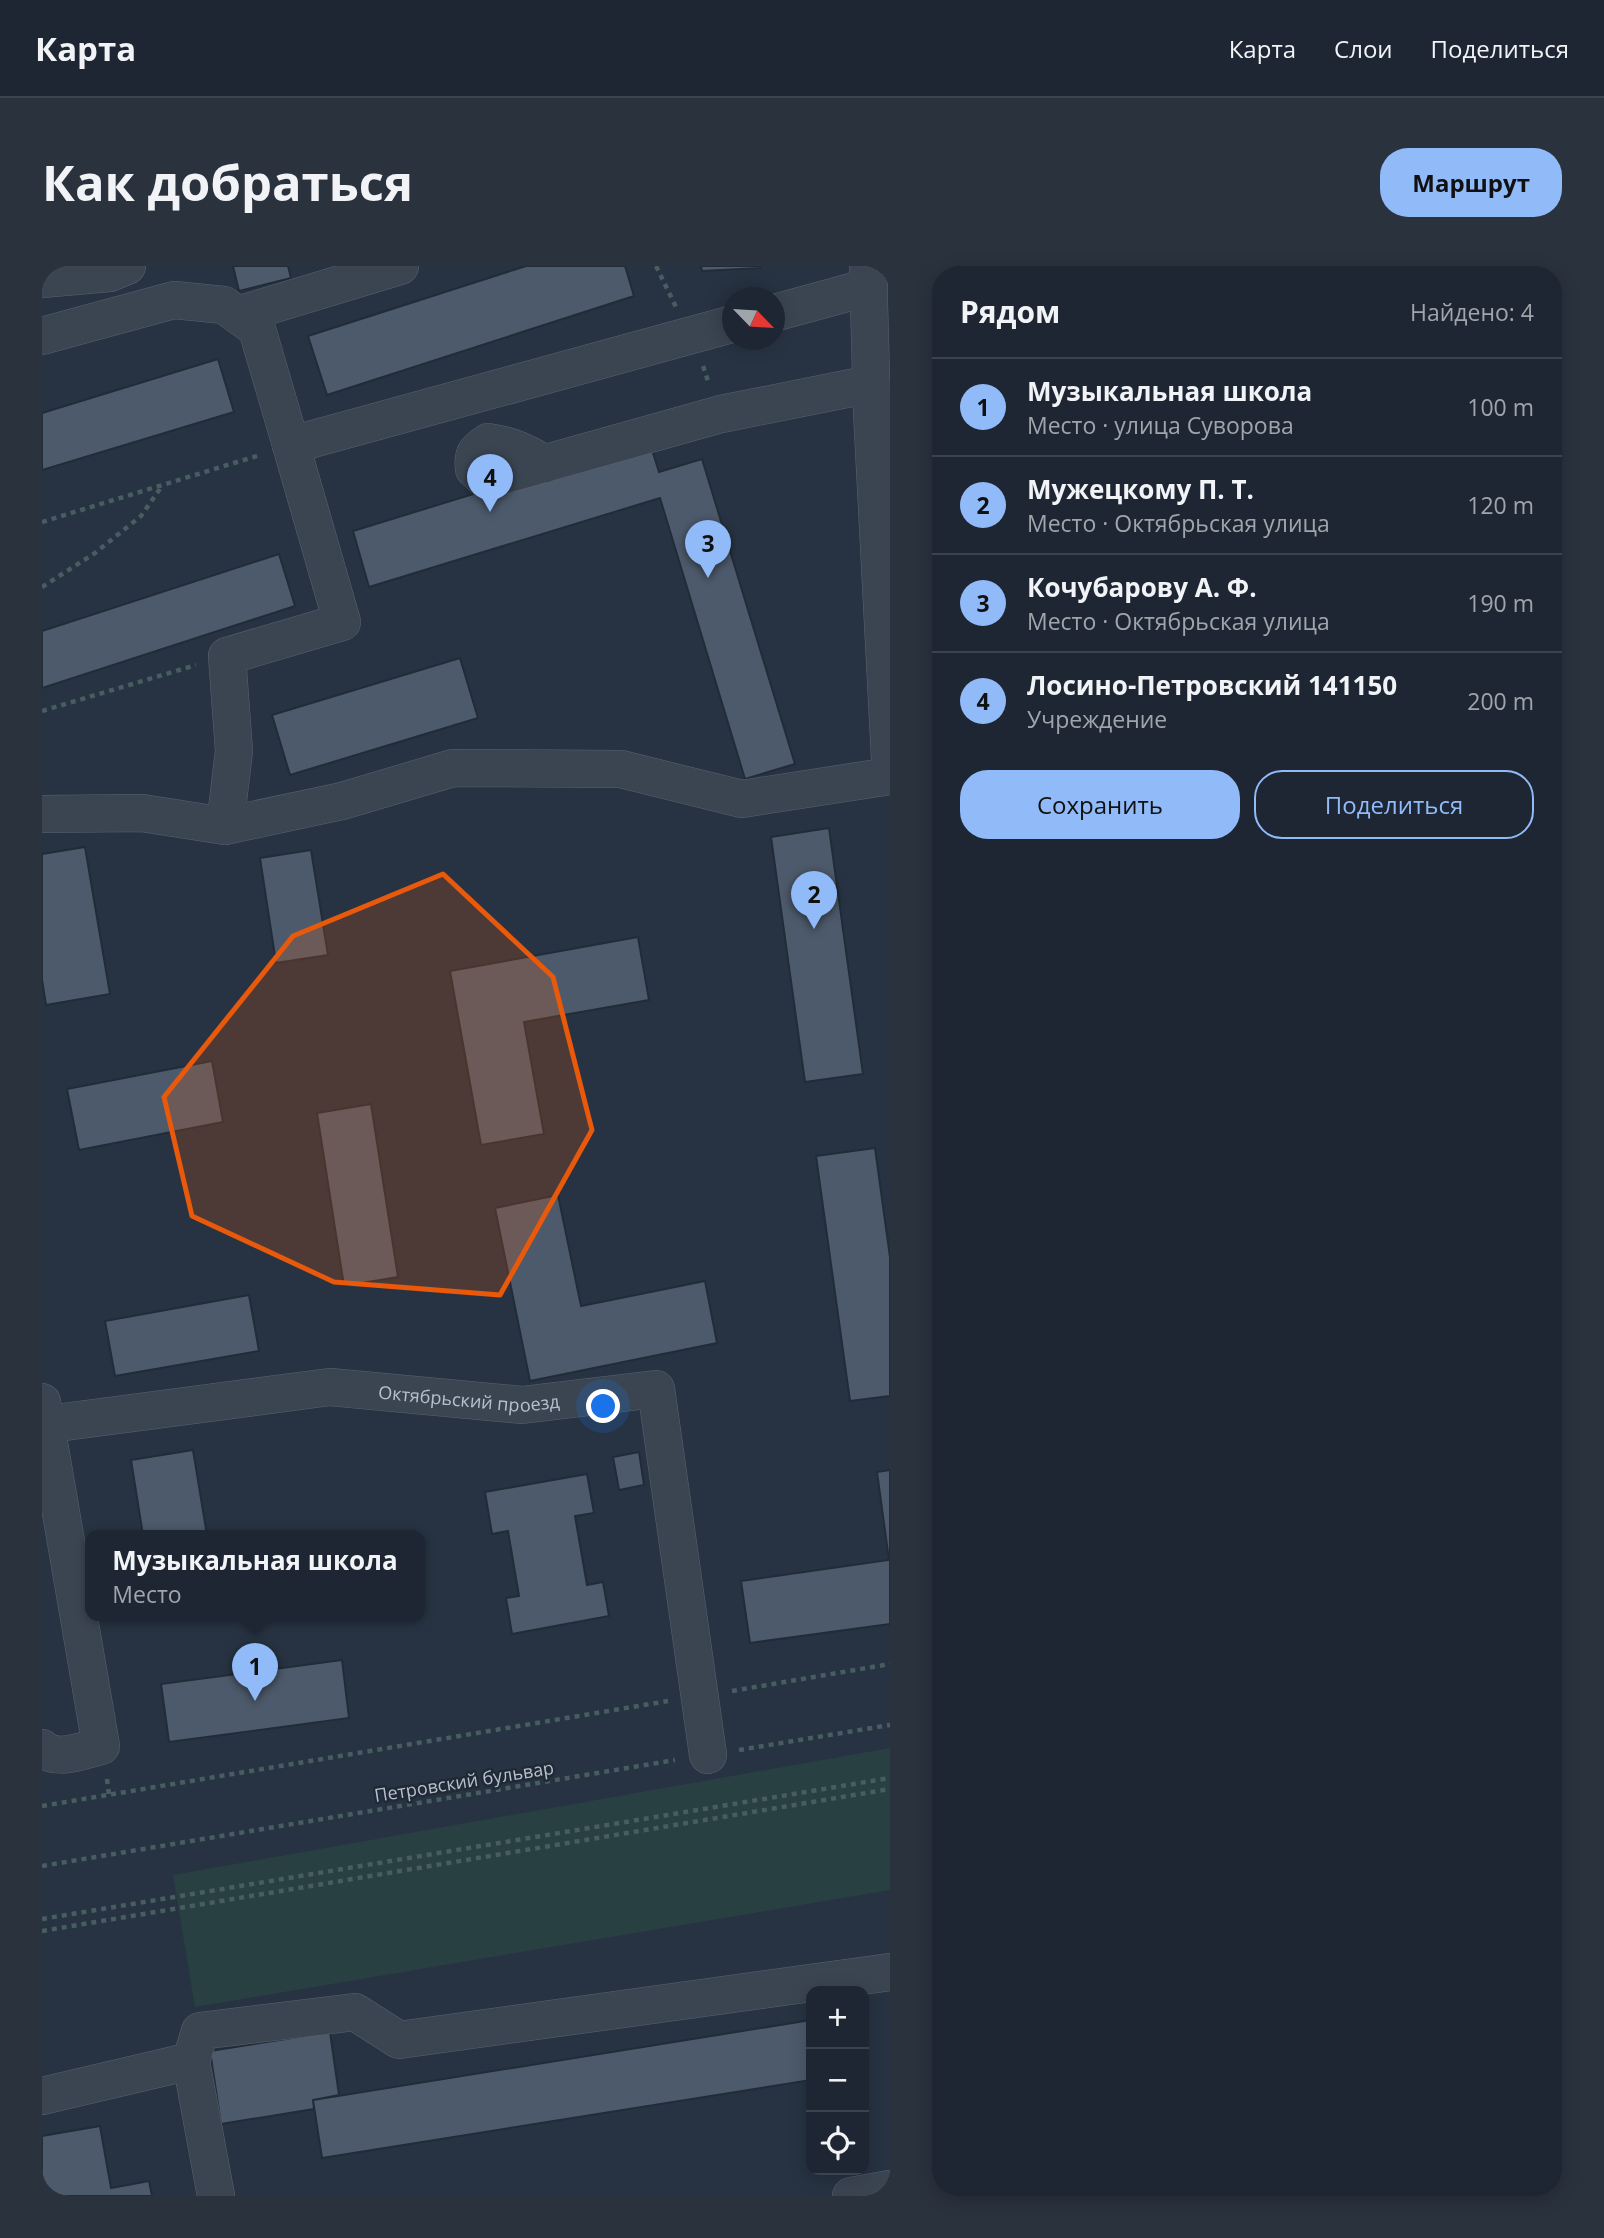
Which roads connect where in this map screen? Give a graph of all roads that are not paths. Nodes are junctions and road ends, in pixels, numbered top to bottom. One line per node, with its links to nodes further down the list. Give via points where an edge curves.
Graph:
1 (127, 266): 4 (street, via 110,273)
2 (400, 266): 6 (street)
3 (869, 276): 5 (street); 9 (street)
4 (42, 279)
5 (785, 309)
6 (238, 315): 8 (street, via 224,305 174,300); 10 (street, via 257,328)
7 (722, 327): 10 (street)
8 (42, 336)
9 (871, 384): 11 (street, via 721,414); 12 (street)
10 (291, 445): 16 (street, via 342,622 227,656 234,751)
11 (545, 464)
12 (887, 680): 13 (street)
13 (890, 759)
14 (890, 776): 16 (street, via 742,799 621,769 453,768 342,801)
15 (42, 814): 16 (street, via 142,813)
16 (226, 826)
17 (43, 1417): 18 (street, via 101,1746 55,1755); 19 (street, Октябрьский проезд, via 330,1387 522,1405 656,1389)
18 (42, 1748)
19 (708, 1755)
20 (890, 1972): 21 (street, via 399,2040 355,2012 200,2031)
21 (191, 2061): 22 (street); 24 (street)
22 (42, 2096)
23 (890, 2189): 25 (street)
24 (216, 2196)
25 (851, 2196)

